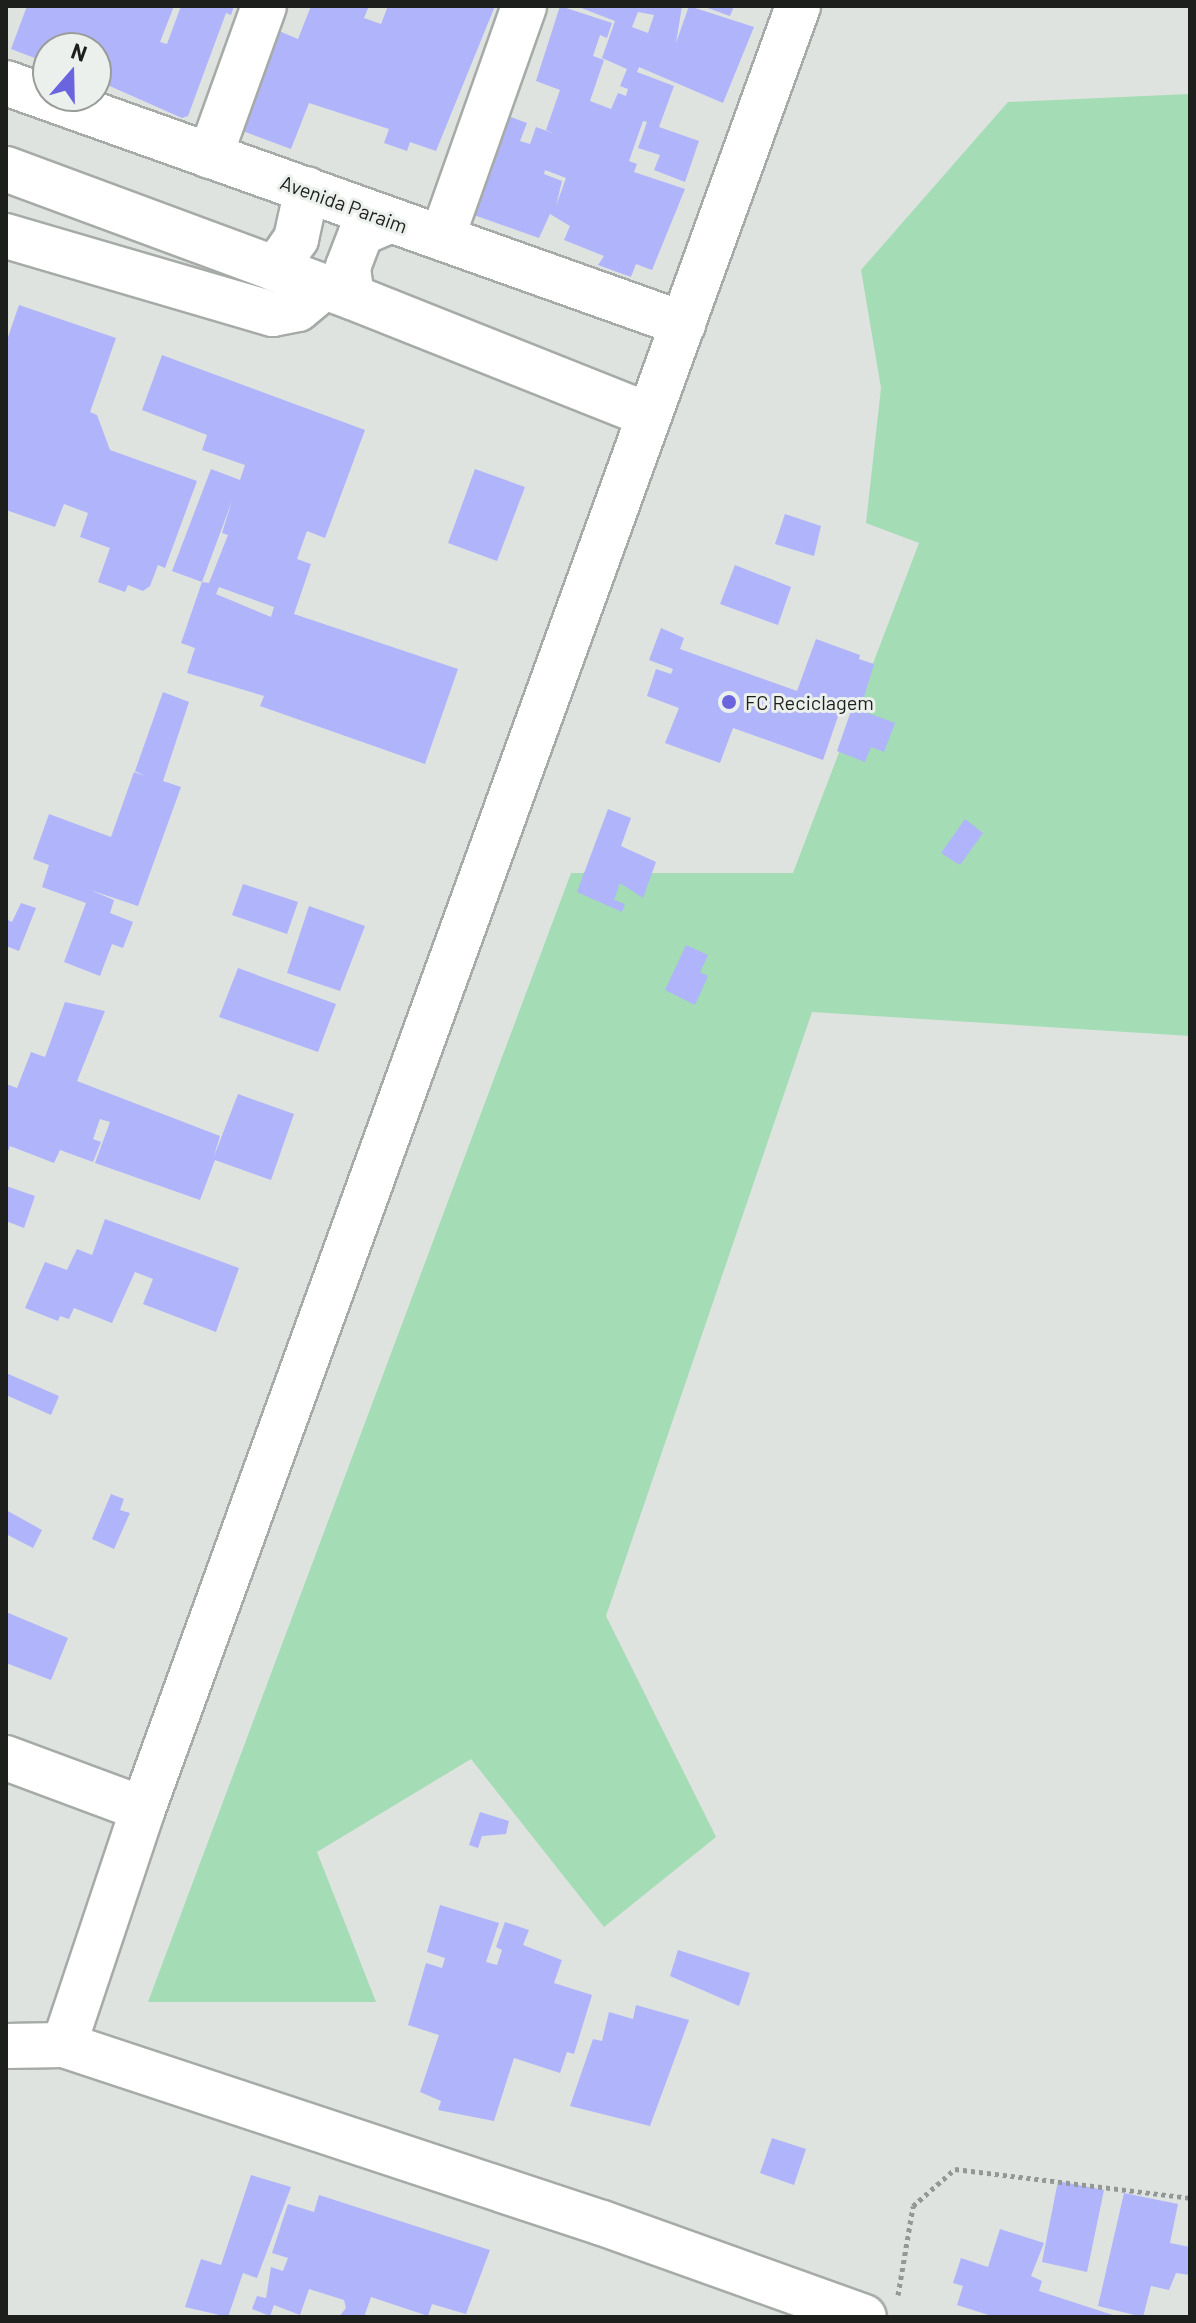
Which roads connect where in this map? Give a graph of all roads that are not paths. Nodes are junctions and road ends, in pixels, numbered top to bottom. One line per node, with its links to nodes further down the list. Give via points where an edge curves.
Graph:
1 (264, 6): 5 (street)
2 (524, 6): 10 (street)
3 (798, 6): 13 (street)
4 (6, 83): 5 (street, Avenida Paraim)
5 (210, 156): 7 (street, Avenida Paraim)
6 (6, 169): 11 (street)
7 (307, 189): 8 (street, Avenida Paraim); 11 (street, via 296,239)
8 (389, 221): 10 (street, Avenida Paraim); 12 (street, via 361,233)
9 (6, 236): 12 (street, via 273,314)
10 (442, 238): 13 (street, Avenida Paraim)
11 (275, 269): 12 (street)
12 (338, 292): 14 (street)
13 (683, 324): 14 (street)
14 (649, 415): 16 (street)
15 (6, 1758): 16 (street)
16 (143, 1809): 17 (street)
17 (64, 2045): 18 (street); 19 (street)
18 (6, 2046)
19 (880, 2310)

